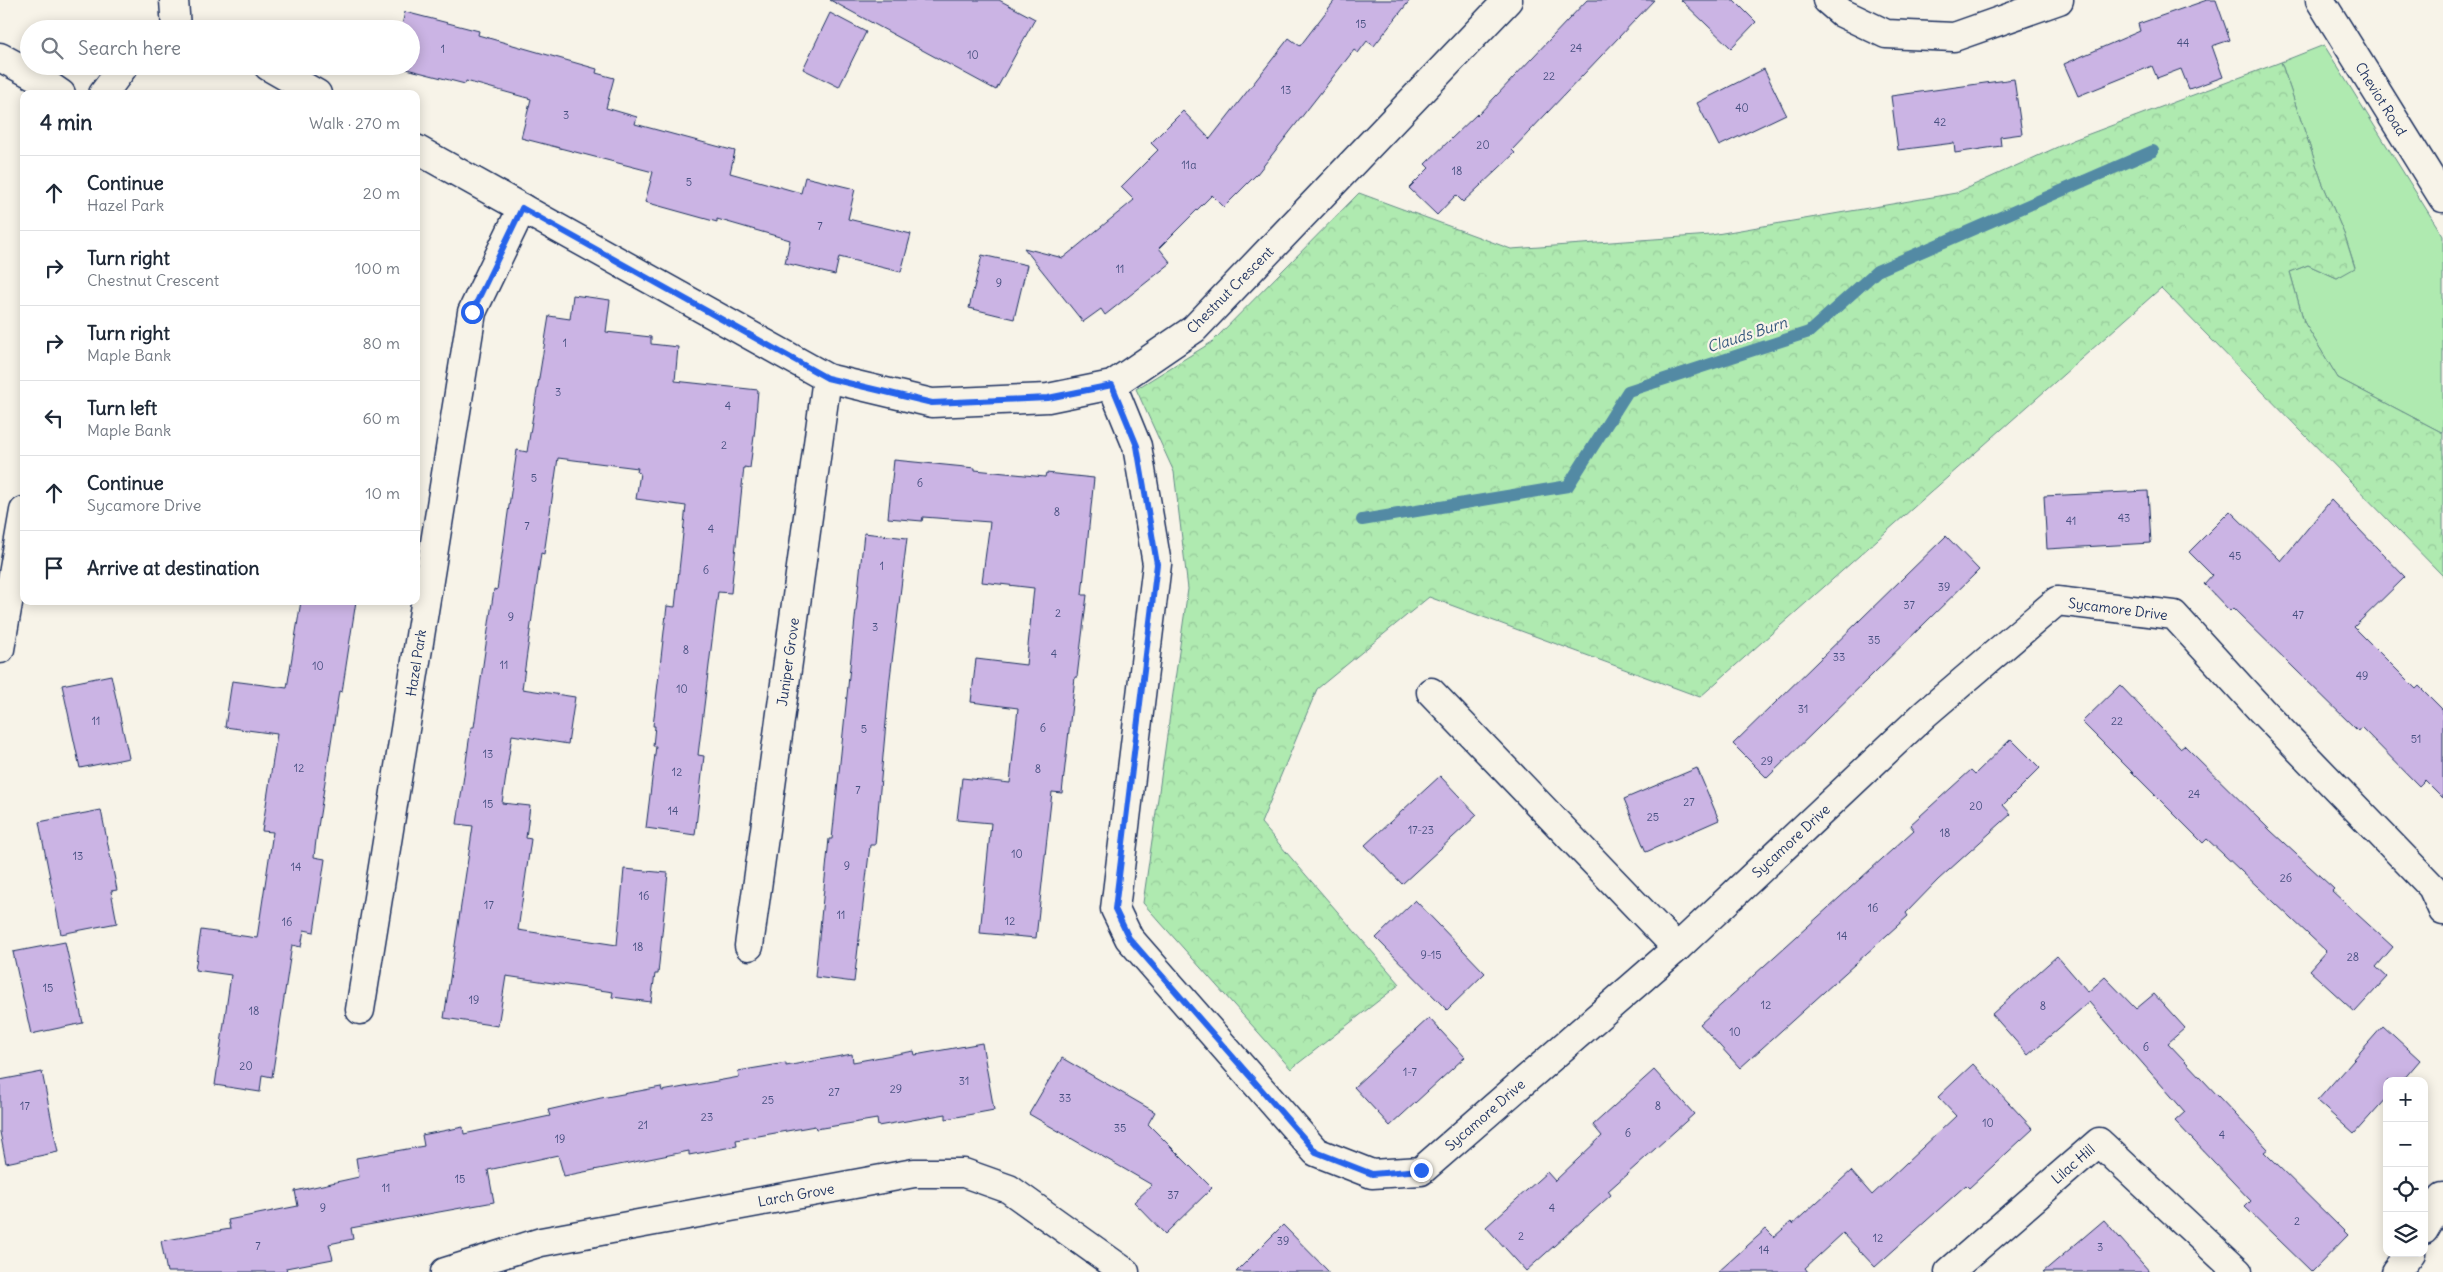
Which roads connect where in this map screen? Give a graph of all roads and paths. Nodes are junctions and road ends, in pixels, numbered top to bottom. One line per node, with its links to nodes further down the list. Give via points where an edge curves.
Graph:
1 (174, 0): 6 (street)
2 (1508, 0): 19 (street, Chestnut Crescent, via 1194,329)
3 (1827, 0): 4 (street, via 1842,13 1886,34 1954,37)
4 (2059, 0)
5 (2320, 0): 16 (street, Cheviot Road)
6 (175, 20)
7 (0, 57): 8 (street)
8 (20, 68)
9 (33, 75): 12 (street)
10 (117, 75): 13 (street)
11 (284, 75): 14 (street)
12 (55, 90)
13 (106, 90)
14 (310, 90)
15 (420, 151): 17 (street, Chestnut Crescent)
16 (2443, 198)
17 (522, 208): 18 (street, Chestnut Crescent); 26 (street, Hazel Park, via 472,312)
18 (827, 378): 19 (street, Chestnut Crescent, via 932,403 1048,398); 24 (street, Juniper Grove)
19 (1112, 385): 25 (street, Sycamore Drive, via 1137,446 1157,564 1115,909 1129,938 1316,1152 1372,1174 1421,1170)
20 (20, 534): 21 (street)
21 (0, 649)
22 (1430, 692): 25 (street)
23 (2443, 911): 25 (street, Sycamore Drive, via 2432,887 2174,615 2057,601 1926,713)
24 (749, 946)
25 (1677, 948)
26 (360, 1010)
27 (2443, 1197): 28 (street)
28 (2428, 1223)
29 (2408, 1257): 34 (street)
30 (445, 1272): 31 (street, Larch Grove, via 541,1242 914,1173 964,1173 1009,1189)
31 (1124, 1272)
32 (1949, 1272): 33 (street, Lilac Hill, via 2099,1142)
33 (2238, 1272)
34 (2396, 1272)

